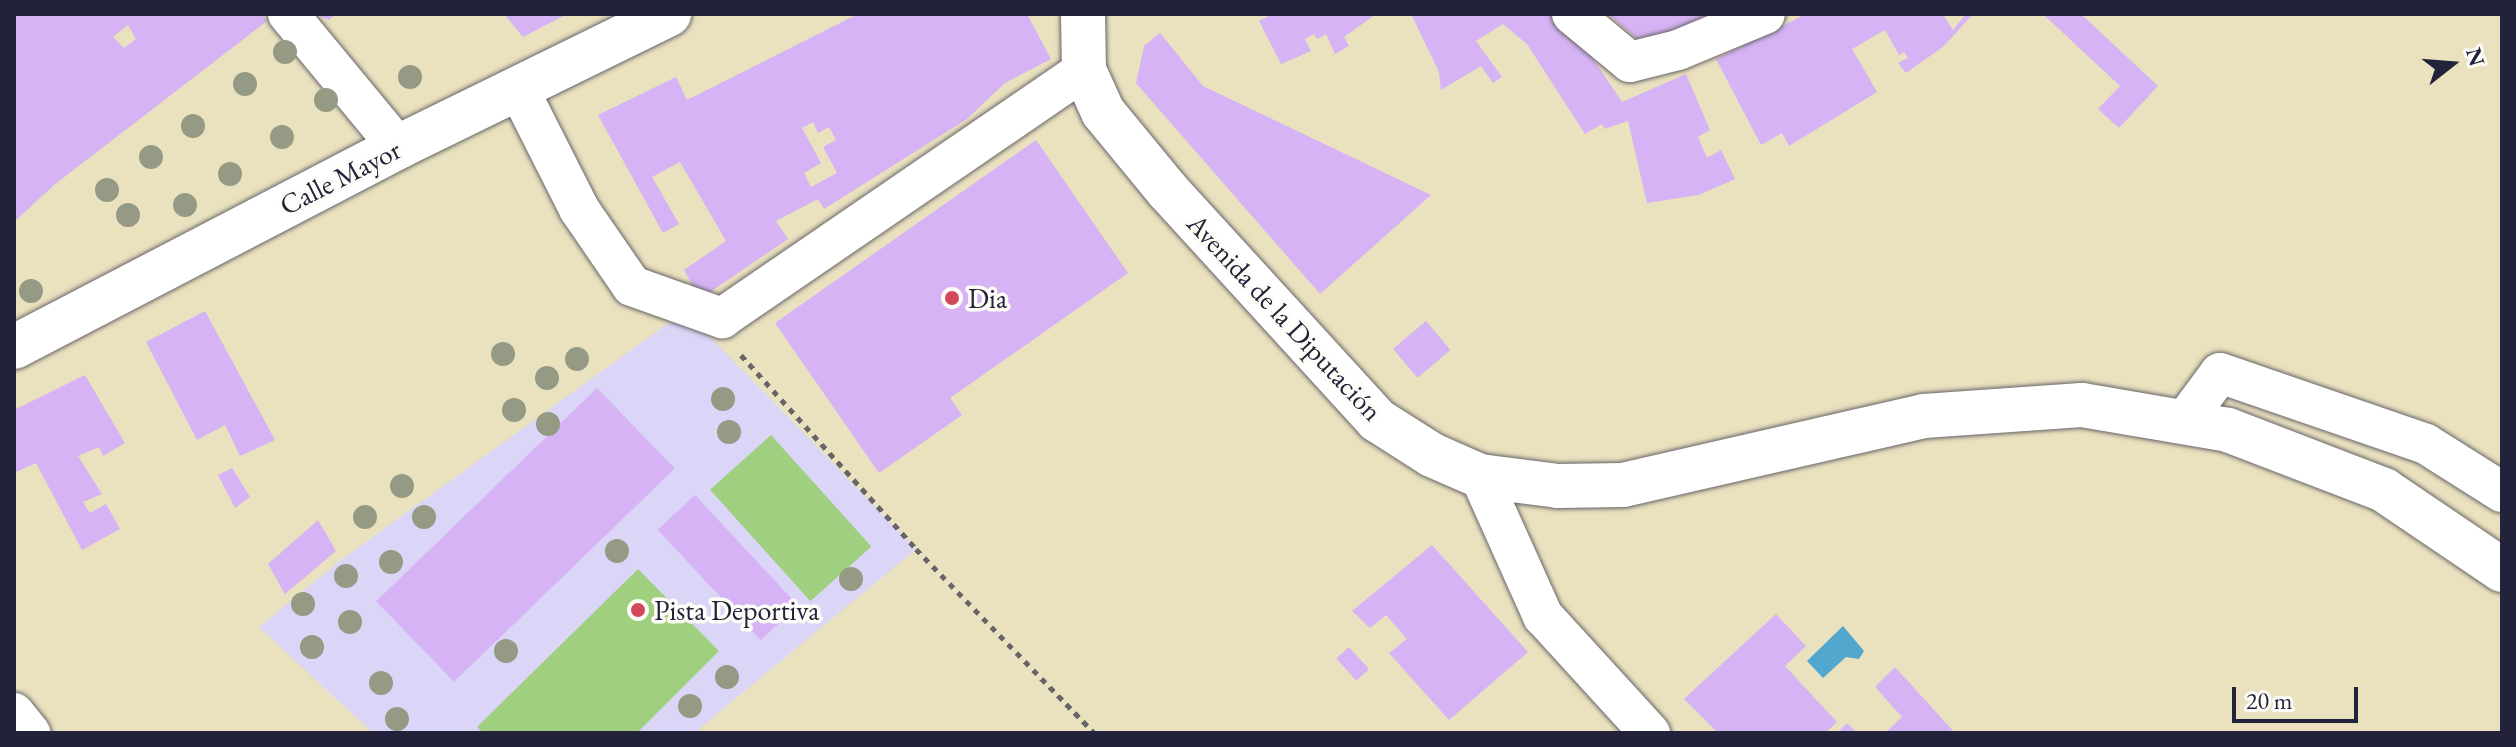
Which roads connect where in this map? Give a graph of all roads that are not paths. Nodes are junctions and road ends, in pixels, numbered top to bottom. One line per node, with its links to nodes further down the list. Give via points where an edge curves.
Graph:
1 (288, 14): 8 (street)
2 (669, 14): 7 (main road, Calle Mayor)
3 (1083, 14): 6 (main road, Avenida de la Diputación)
4 (1572, 14): 5 (street, via 1630,62 1678,50)
5 (1765, 14)
6 (1084, 70): 7 (street, via 714,317 632,286 579,209); 11 (main road, Avenida de la Diputación, via 1103,112 1168,191 1377,420 1432,455)
7 (518, 88): 8 (main road, Calle Mayor)
8 (398, 147): 9 (main road, Calle Mayor)
9 (14, 347)
10 (2183, 423): 11 (main road, Avenida de la Diputación, via 2082,405 1924,416 1623,485 1558,486); 12 (street, via 2220,373 2426,444); 13 (main road, Avenida de la Diputación, via 2228,430 2384,490)
11 (1480, 476): 16 (street, via 1543,616)
12 (2502, 492)
13 (2502, 570)
14 (14, 713): 15 (street)
15 (30, 733)
16 (1650, 733)

